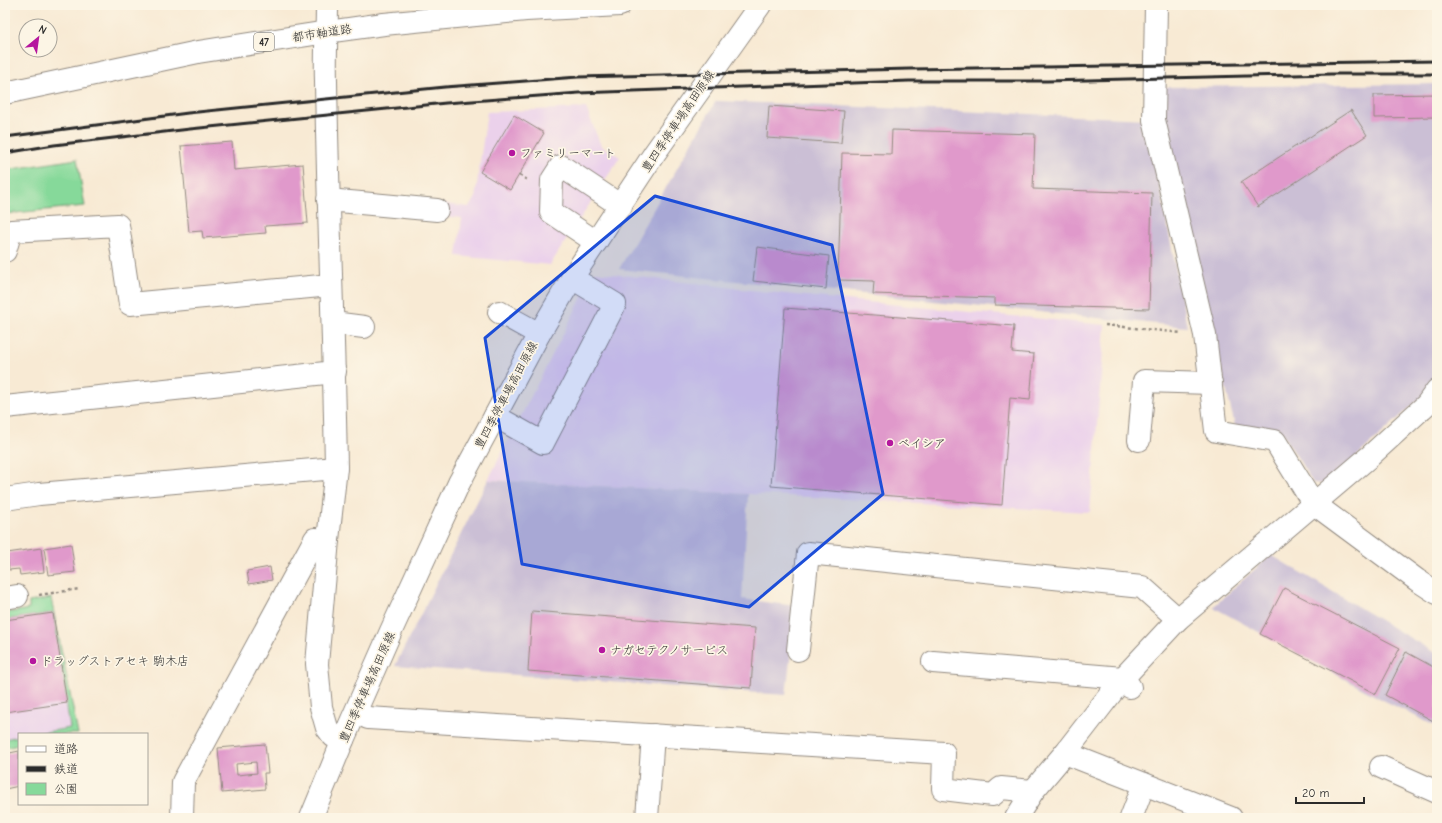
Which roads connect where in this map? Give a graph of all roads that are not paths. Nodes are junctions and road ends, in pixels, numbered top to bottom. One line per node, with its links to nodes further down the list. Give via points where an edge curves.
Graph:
1 (327, 5): 6 (street)
2 (620, 5): 5 (street, 都市軸道路 / 47)
3 (760, 5): 9 (street, 豊四季停車場高田原線, via 663,141)
4 (1156, 5): 20 (street, via 1154,120 1204,335)
5 (460, 11): 6 (street, 都市軸道路 / 47)
6 (327, 32): 7 (street, 都市軸道路 / 47, via 198,52); 8 (street)
7 (5, 93)
8 (328, 200): 10 (street); 14 (street)
9 (621, 206): 11 (street, 豊四季停車場高田原線); 11 (street, via 561,166 552,180 552,212)
10 (437, 210)
11 (596, 242): 13 (street, 豊四季停車場高田原線)
12 (5, 251): 14 (street, via 11,231 118,225 130,304)
13 (572, 278): 18 (street, 豊四季停車場高田原線); 23 (street, via 615,304 543,443)
14 (331, 285): 16 (street)
15 (499, 312): 18 (street)
16 (333, 323): 17 (street); 19 (street)
17 (364, 327)
18 (539, 334): 23 (street, 豊四季停車場高田原線)
19 (335, 372): 22 (street); 25 (street)
20 (1211, 383): 24 (street, via 1144,381); 27 (street, via 1216,431 1275,441)
21 (1434, 402): 27 (street)
22 (5, 407)
23 (495, 416): 34 (street, 豊四季停車場高田原線, via 459,483)
24 (1139, 440)
25 (336, 468): 26 (street); 28 (street)
26 (5, 499)
27 (1313, 503): 29 (street); 30 (street)
28 (328, 540): 36 (street, via 317,664 321,707 327,728 333,736); 42 (street, via 315,539 183,782)
29 (1437, 593)
30 (1178, 619): 31 (street, via 1142,587 808,553); 33 (street)
31 (798, 650)
32 (933, 662): 33 (street)
33 (1127, 683): 37 (street)
34 (356, 712): 35 (street, via 368,718); 36 (street, 豊四季停車場高田原線)
35 (653, 735): 40 (street, via 944,753 942,789 993,795 1001,788); 44 (street)
36 (343, 740): 43 (street, 豊四季停車場高田原線)
37 (1065, 753): 39 (street); 40 (street)
38 (1381, 767): 41 (street)
39 (1144, 784): 46 (street); 47 (street)
40 (1033, 792): 45 (street)
41 (1437, 792)
42 (182, 818)
43 (311, 818)
44 (647, 818)
45 (1016, 818)
46 (1131, 818)
47 (1232, 818)

